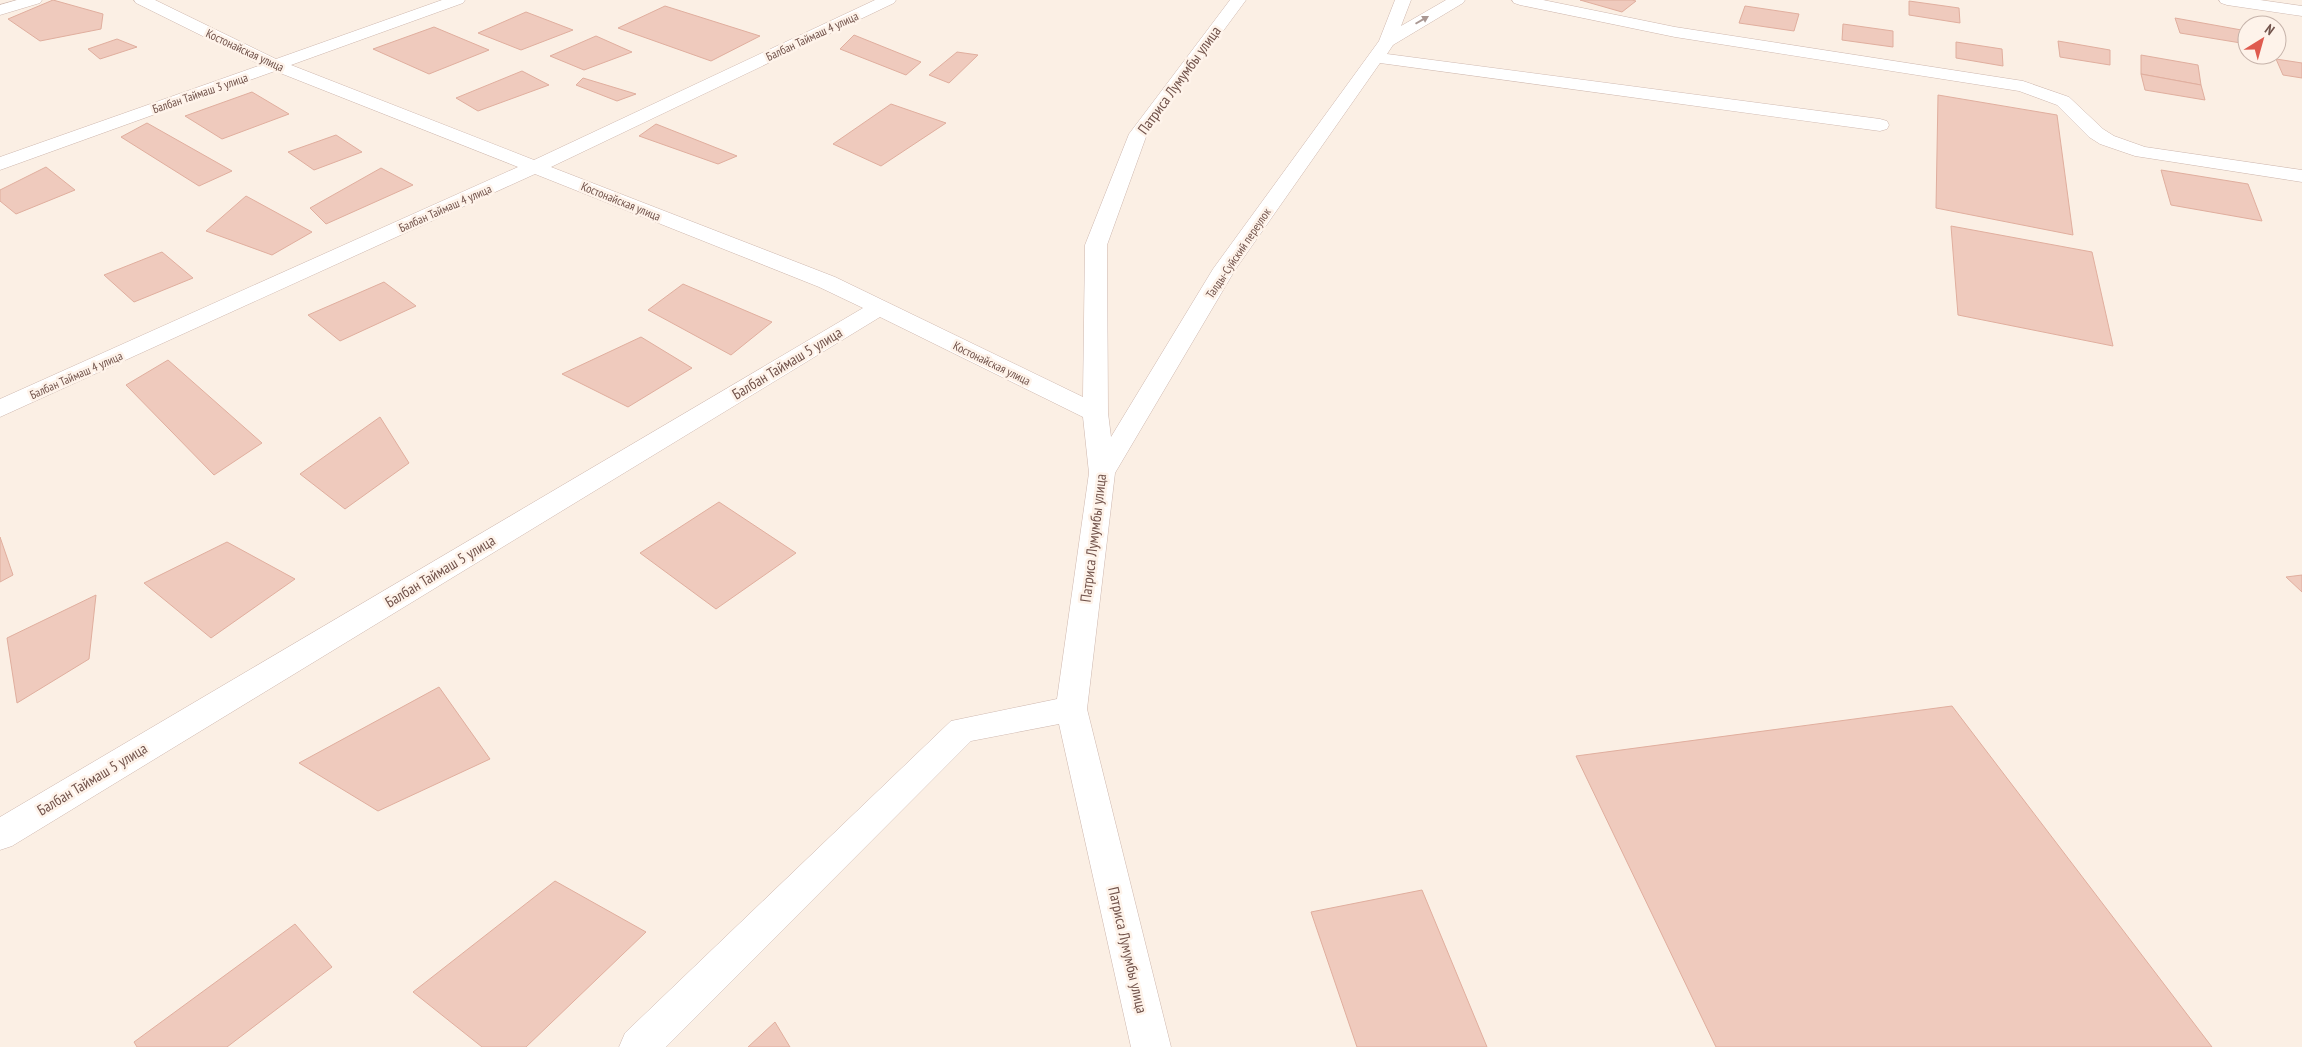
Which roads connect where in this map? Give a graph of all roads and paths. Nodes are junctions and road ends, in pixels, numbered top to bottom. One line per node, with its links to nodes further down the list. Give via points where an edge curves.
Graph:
1 (34, 0): 10 (street)
2 (142, 0): 13 (street, Костонайская улица)
3 (457, 0): 13 (street, Балбан Таймаш 3 улица)
4 (888, 0): 16 (street, Балбан Таймаш 4 улица)
5 (1238, 0): 20 (street, Патриса Лумумбы улица, via 1138,134 1096,245)
6 (1403, 0): 12 (street, Талды-Суйский переулок)
7 (1458, 0): 12 (street, Талды-Суйский переулок, one-way to 7)
8 (1520, 0): 17 (street, via 1675,32 2023,86 2063,101 2107,140 2142,152)
9 (2227, 0): 11 (street)
10 (0, 10)
11 (2302, 11)
12 (1381, 49): 14 (street); 21 (street, Талды-Суйский переулок, via 1224,269)
13 (277, 66): 15 (street, Балбан Таймаш 3 улица); 16 (street, Костонайская улица)
14 (1880, 125)
15 (0, 164)
16 (535, 167): 18 (street, Костонайская улица, via 827,282); 19 (street, Балбан Таймаш 4 улица)
17 (2302, 176)
18 (879, 308): 20 (street, Костонайская улица); 23 (street, Балбан Таймаш 5 улица)
19 (0, 409)
20 (1094, 413): 21 (street, Патриса Лумумбы улица)
21 (1102, 473): 22 (street, Патриса Лумумбы улица)
22 (1071, 709): 24 (street, via 962,730); 25 (street, Патриса Лумумбы улица)
23 (0, 835)
24 (640, 1047)
25 (1151, 1047)

